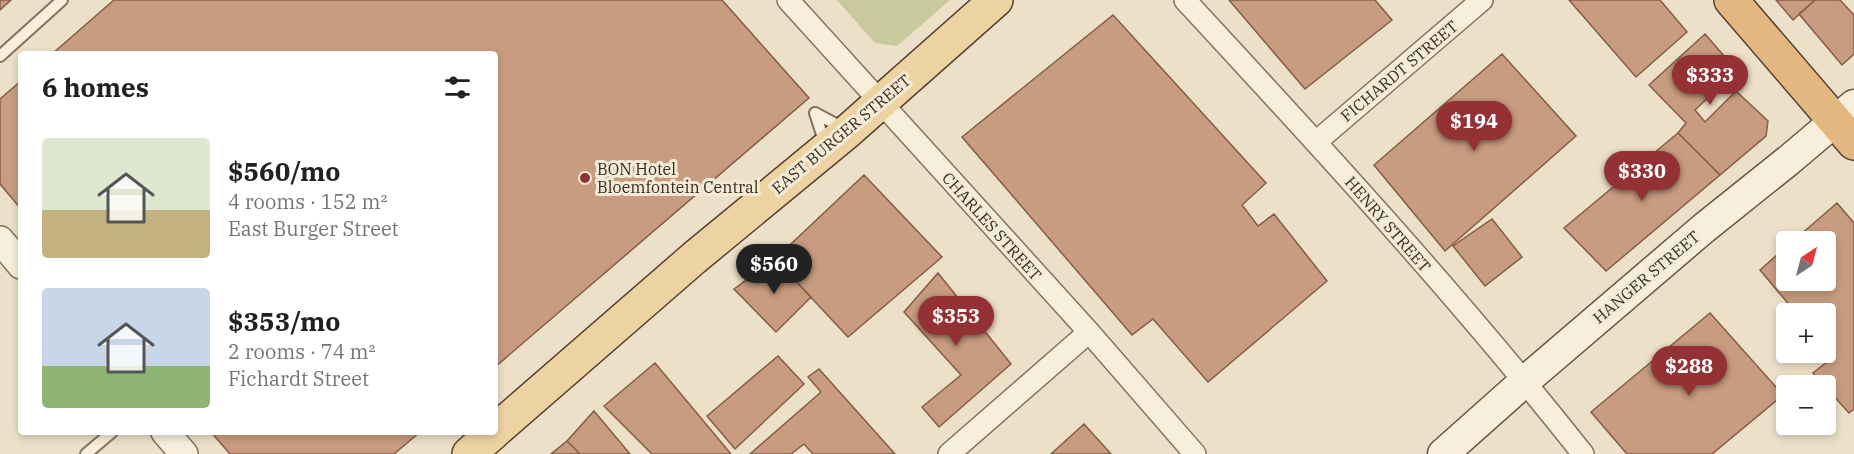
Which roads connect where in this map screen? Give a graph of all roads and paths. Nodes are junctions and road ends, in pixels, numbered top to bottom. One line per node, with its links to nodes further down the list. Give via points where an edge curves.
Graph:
1 (62, 0): 7 (lane)
2 (788, 0): 8 (street, CHARLES STREET)
3 (996, 0): 8 (main road, EAST BURGER STREET)
4 (1185, 0): 10 (street, HENRY STREET)
5 (1482, 0): 10 (street, FICHARDT STREET)
6 (1731, 0): 9 (highway)
7 (0, 56)
8 (880, 102): 13 (street, CHARLES STREET); 15 (main road, EAST BURGER STREET)
9 (1848, 123): 14 (main road, HANGER STREET, via 1789,160)
10 (1316, 142): 14 (street, HENRY STREET)
11 (0, 240): 12 (street)
12 (18, 261)
13 (1089, 332): 22 (street); 23 (street, CHARLES STREET)
14 (1525, 381): 24 (main road, HANGER STREET); 25 (street, HENRY STREET)
15 (498, 428)
16 (108, 435): 19 (lane)
17 (168, 435): 20 (street)
18 (490, 435): 21 (main road, EAST BURGER STREET)
19 (86, 454)
20 (184, 454)
21 (469, 454)
22 (949, 454)
23 (1195, 454)
24 (1443, 454)
25 (1583, 454)

